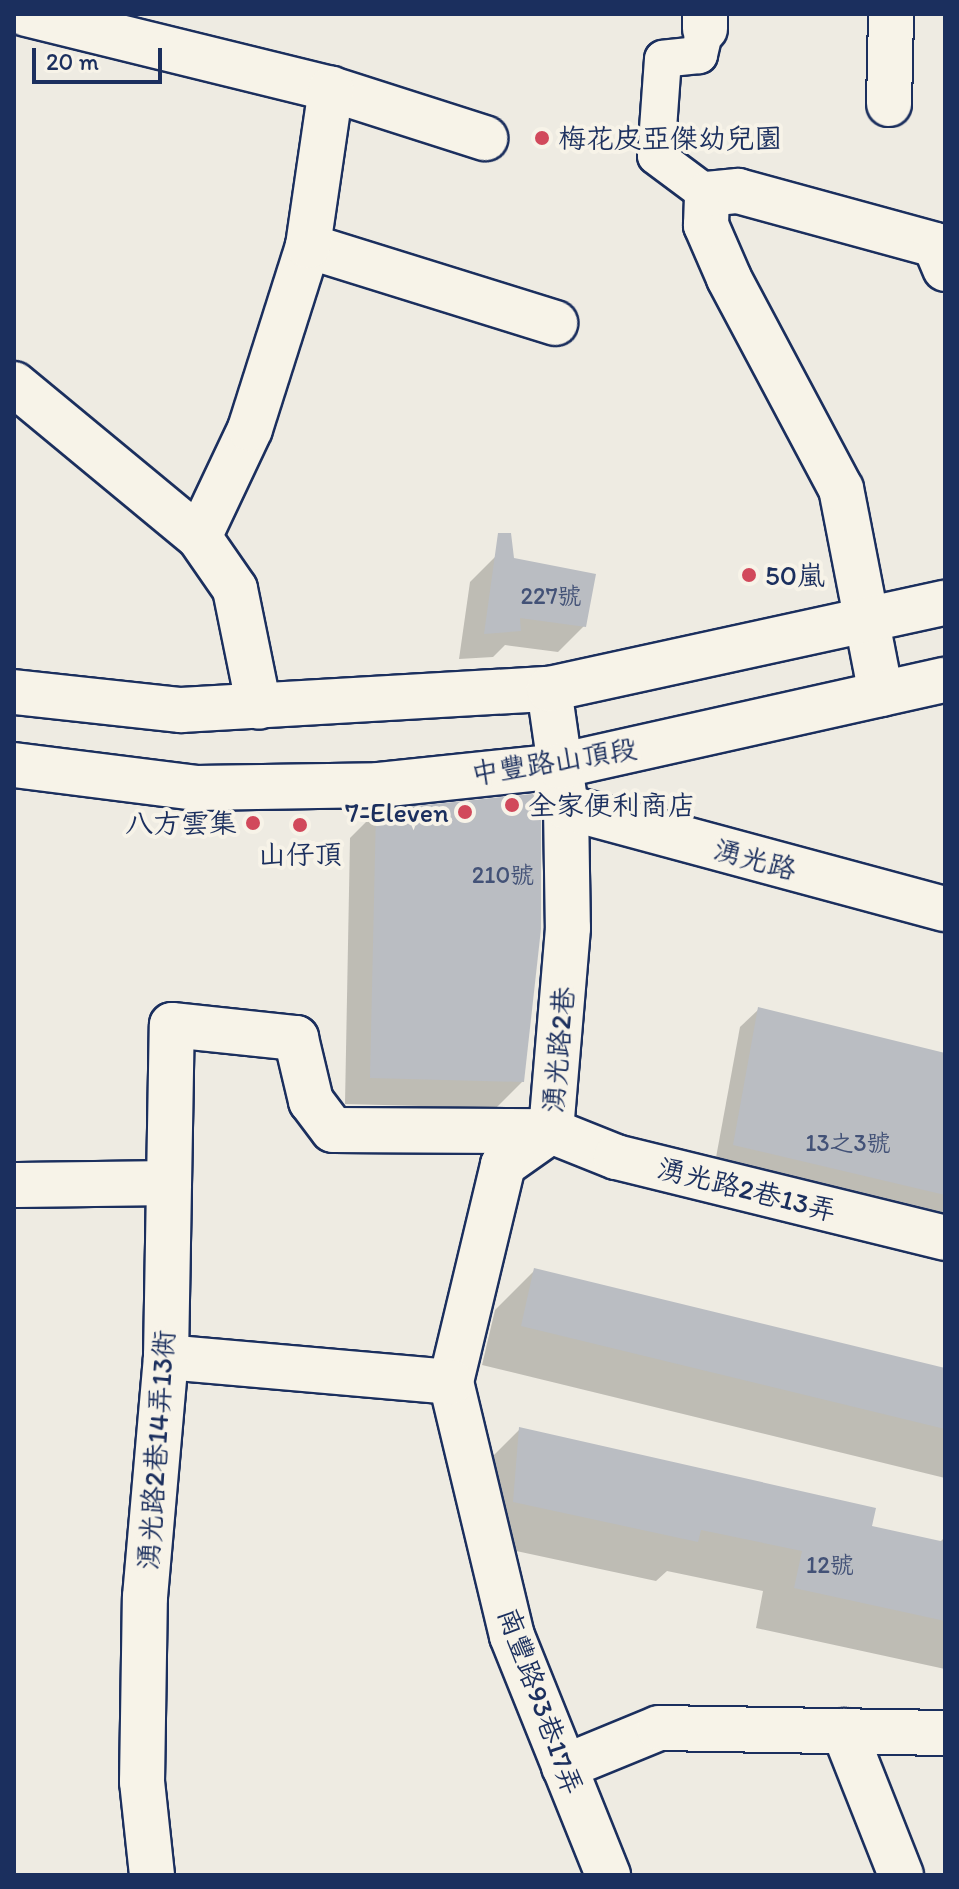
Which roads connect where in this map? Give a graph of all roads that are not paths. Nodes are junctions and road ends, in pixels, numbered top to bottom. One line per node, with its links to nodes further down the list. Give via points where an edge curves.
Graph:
1 (26, 14): 4 (street)
2 (891, 14): 5 (street)
3 (705, 22): 7 (street, via 699,55 663,59 656,156)
4 (331, 89): 6 (street); 8 (street)
5 (889, 104)
6 (485, 138)
7 (707, 194): 9 (street, via 738,191 935,245); 14 (street, via 706,225 717,252 841,489)
8 (308, 246): 10 (street); 12 (street, via 250,429)
9 (945, 269)
10 (555, 323)
11 (14, 384): 12 (street)
12 (199, 537): 19 (street, via 235,589)
13 (945, 603): 14 (street)
14 (868, 620): 16 (street); 18 (street)
15 (945, 680): 18 (street, 中豐路山頂段)
16 (549, 689): 19 (street); 21 (street, 湧光路2巷)
17 (14, 692): 19 (street, via 181,710)
18 (881, 694): 21 (street, 中豐路山頂段)
19 (259, 707)
20 (14, 765): 21 (street, 中豐路山頂段, via 196,788)
21 (563, 786): 22 (street, 湧光路); 23 (street, 湧光路2巷, via 568,928)
22 (945, 909)
23 (551, 1131): 24 (street, 湧光路2巷14弄13衖, via 333,1130 311,1101 296,1038 172,1025); 26 (street, 湧光路2巷13弄, via 616,1157); 28 (street, 湧光路2巷, via 503,1165)
24 (169, 1183): 25 (street); 27 (street, 湧光路2巷14弄13衖)
25 (14, 1185)
26 (945, 1238)
27 (166, 1357): 28 (street); 32 (street, 湧光路2巷14弄13衖, via 145,1597 142,1782)
28 (451, 1382): 31 (street, 南豐路93巷17弄, via 512,1636)
29 (844, 1731): 30 (street); 31 (street, via 659,1728); 34 (street)
30 (945, 1733)
31 (564, 1767): 33 (street, 南豐路93巷17弄)
32 (152, 1875)
33 (608, 1875)
34 (901, 1875)

